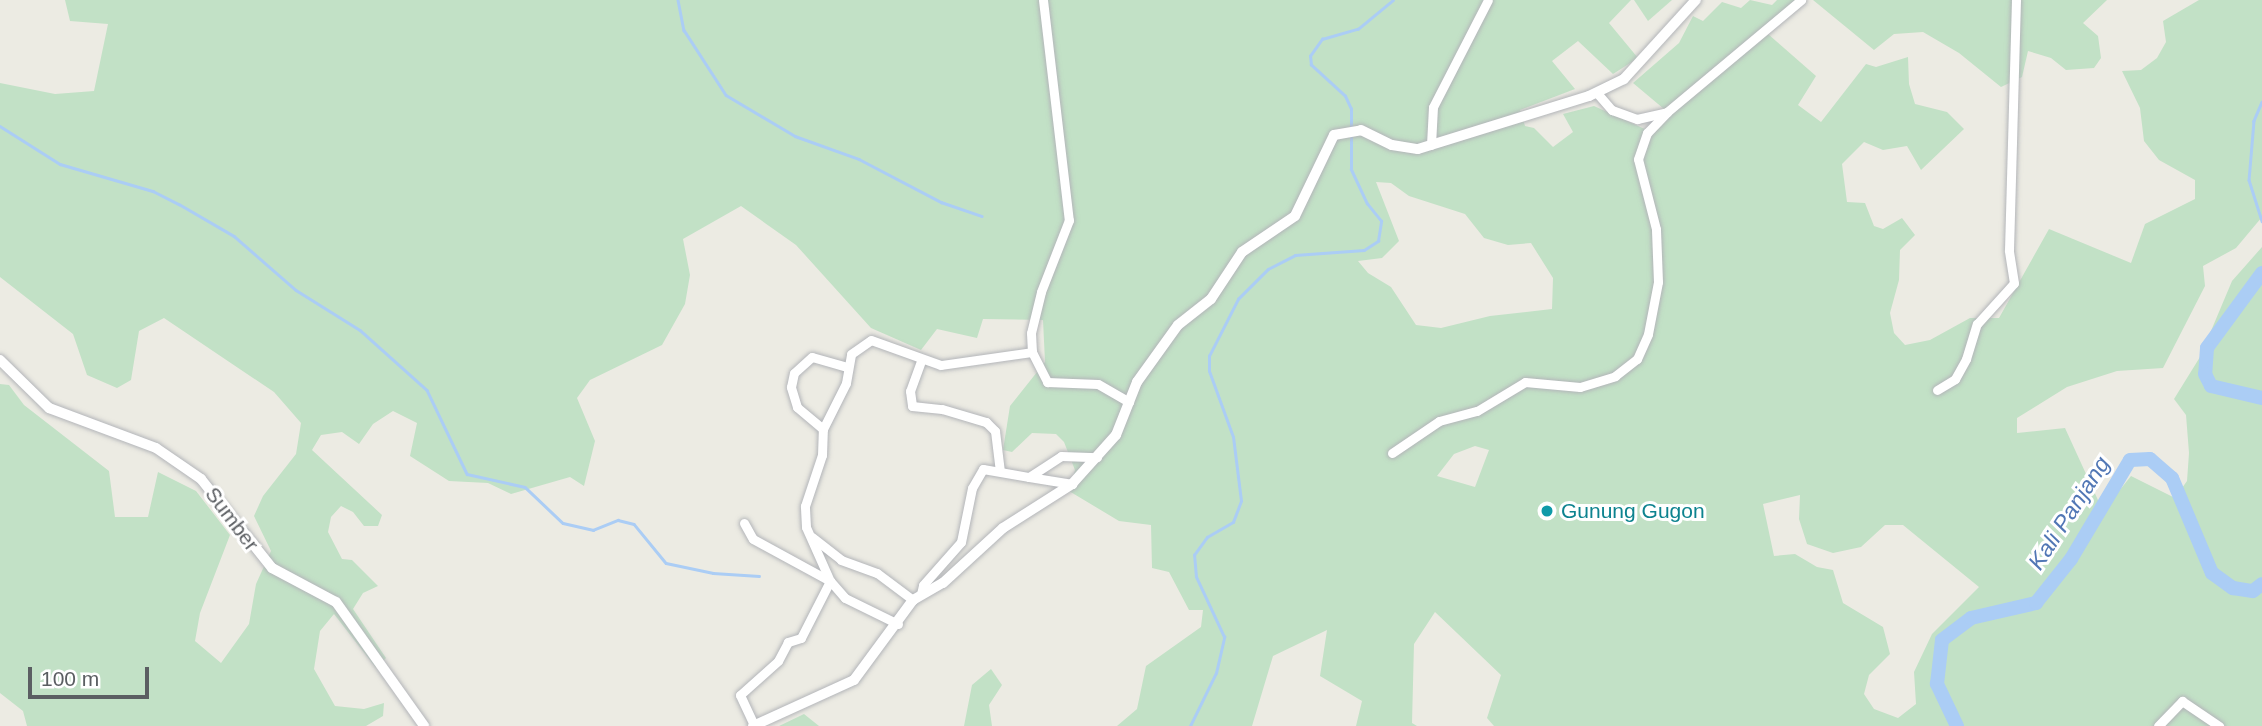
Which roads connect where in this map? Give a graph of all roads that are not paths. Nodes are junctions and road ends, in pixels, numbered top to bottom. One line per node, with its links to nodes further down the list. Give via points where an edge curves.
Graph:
1 (1043, 0): 9 (street, via 1069,220 1041,292 1031,333)
2 (1488, 0): 8 (street, via 1433,107)
3 (1696, 0): 6 (street, via 1638,66)
4 (1801, 0): 7 (street)
5 (2016, 0): 13 (street, via 2009,250 2014,286 1981,317 1955,379)
6 (1597, 93): 7 (street, via 1612,110 1637,119); 8 (street)
7 (1667, 112): 16 (street, via 1647,133 1638,159 1658,256 1654,312 1637,359 1615,376 1580,387 1525,382 1477,411 1440,421)
8 (1431, 145): 14 (street, via 1402,148 1351,129 1326,144 1321,170 1296,216 1242,252 1211,299 1166,339)
9 (1032, 352): 11 (street, via 947,365); 14 (street, via 1047,382 1098,384)
10 (0, 360): 26 (street, Sumber, via 50,408 156,447 201,479 228,508 267,564 336,602)
11 (921, 361): 12 (street, via 866,340 854,349); 18 (street, via 910,391 912,406 986,422 995,430)
12 (847, 367): 15 (street, via 846,383); 15 (street, via 812,357 794,373 791,387 797,407)
13 (1937, 390)
14 (1129, 402): 17 (street, via 1120,428)
15 (823, 429): 22 (street, via 822,455 805,506)
16 (1392, 453)
17 (1097, 457): 19 (street, via 1061,456); 20 (street)
18 (1000, 470): 19 (street); 24 (street, via 983,469 972,488 961,542)
19 (1029, 477): 20 (street)
20 (1072, 484): 24 (street, via 1003,528 943,583)
21 (744, 523): 23 (street, via 753,539)
22 (810, 536): 23 (street); 24 (street, via 841,560 877,573)
23 (830, 581): 25 (street, via 855,605); 27 (street, via 801,638 788,642 778,661 740,695)
24 (917, 597): 25 (street)
25 (898, 624): 27 (street, via 854,680)
26 (424, 726)
27 (753, 726)
28 (2158, 726): 29 (street, via 2182,701)
29 (2219, 726)

